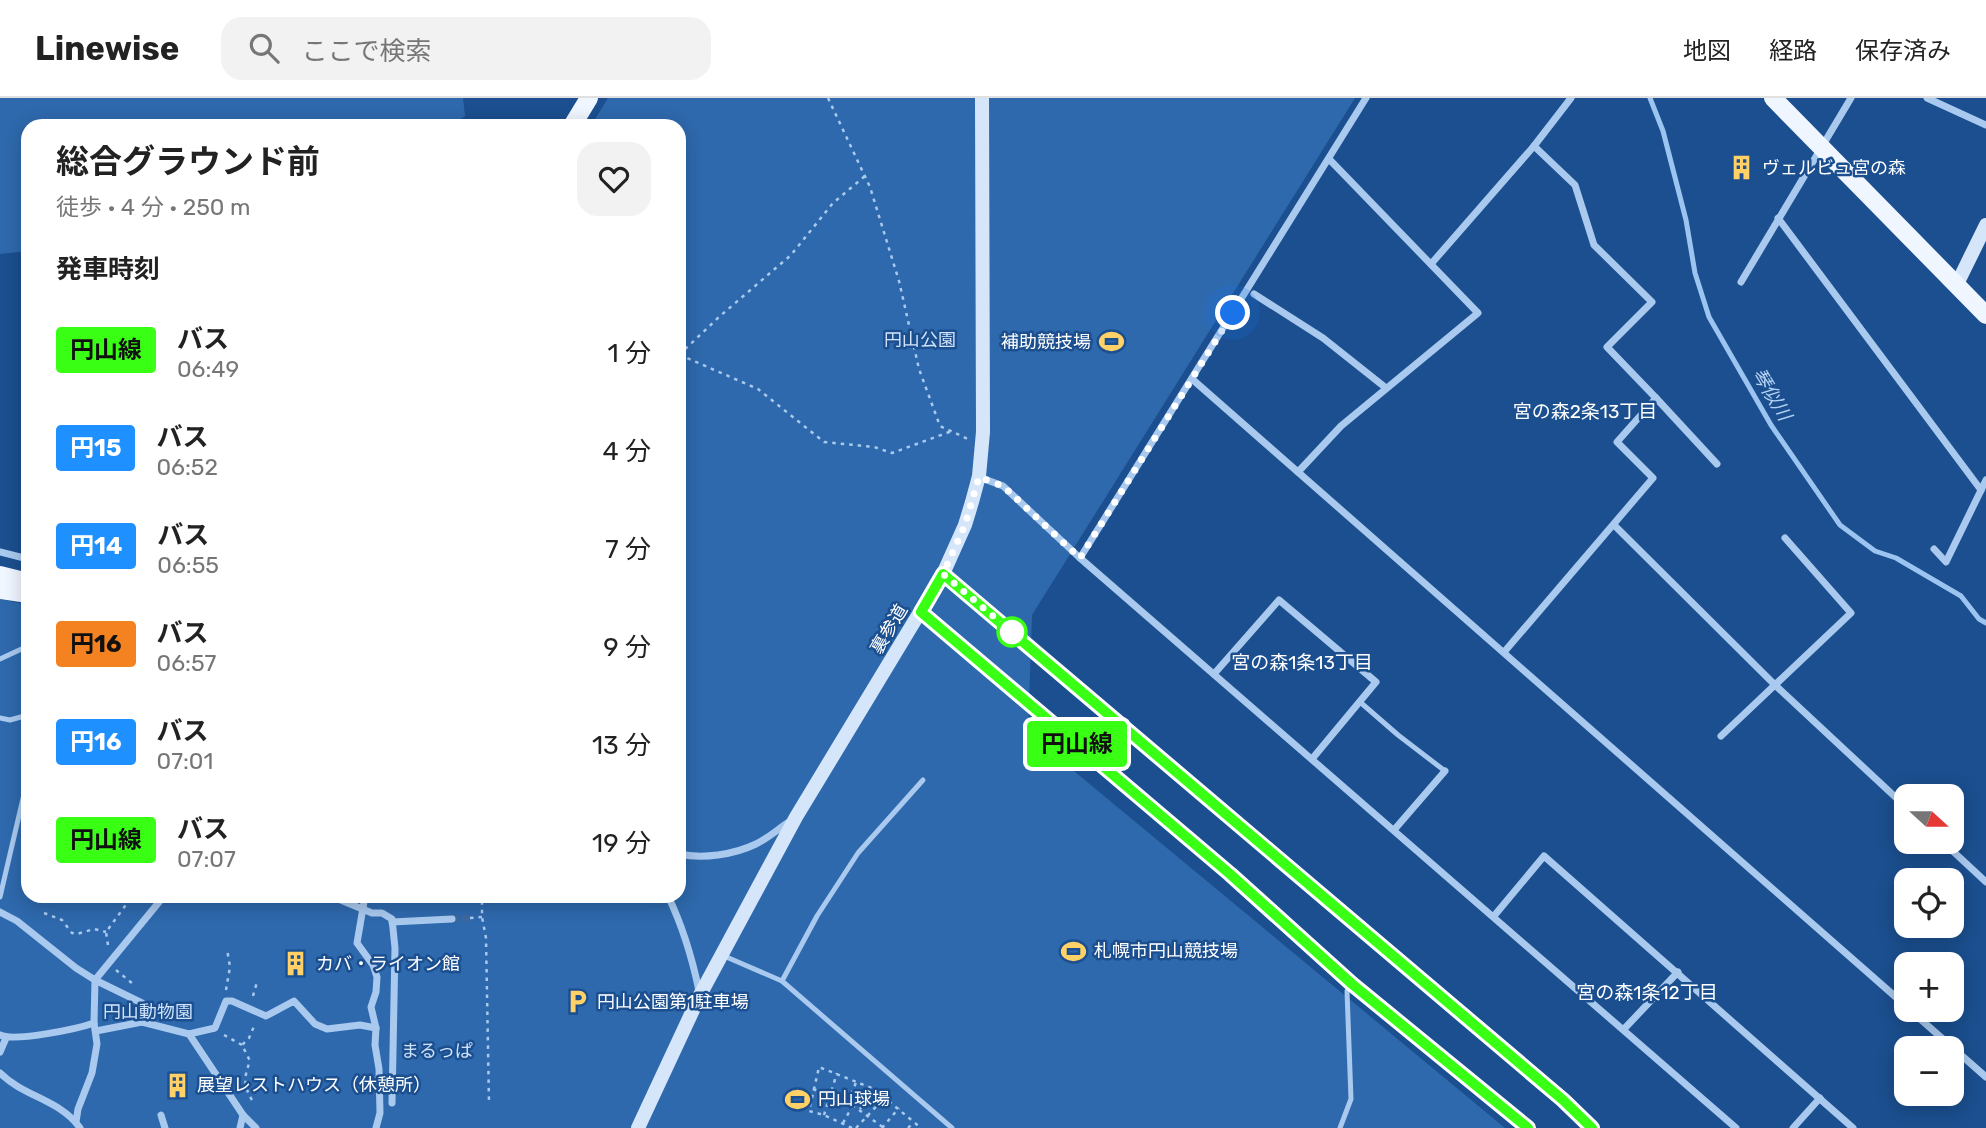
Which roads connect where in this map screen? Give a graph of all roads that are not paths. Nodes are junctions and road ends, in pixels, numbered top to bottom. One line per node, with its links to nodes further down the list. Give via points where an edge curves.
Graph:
1 (590, 98): 8 (main road)
2 (982, 98): 25 (street, 裏参道)
3 (1366, 98): 12 (street)
4 (1571, 98): 10 (street)
5 (1773, 98): 11 (main road)
6 (1851, 98): 11 (street)
7 (1927, 98): 9 (street)
8 (576, 119)
9 (1986, 125)
10 (1534, 146): 15 (street); 22 (street, via 1575,185 1594,245 1652,302 1608,347)
11 (1821, 146): 13 (street); 17 (main road)
12 (1329, 159): 15 (street); 20 (street)
13 (1778, 218): 16 (street); 27 (street)
14 (1986, 225): 17 (street)
15 (1431, 264): 21 (street, via 1478,313)
16 (1741, 282)
17 (1957, 284): 19 (main road)
18 (1254, 294): 21 (street, via 1323,338)
19 (1986, 315)
20 (1192, 379): 24 (street); 33 (street)
21 (1387, 388): 24 (street, via 1341,426)
22 (1656, 398): 23 (street); 28 (street, via 1617,442 1653,478)
23 (1717, 464)
24 (1298, 472): 41 (street)
25 (979, 477): 33 (street, via 1003,486); 34 (street, 裏参道, via 965,525)
26 (1986, 480): 27 (street)
27 (1981, 490): 30 (street, via 1946,562)
28 (1614, 525): 41 (street); 44 (street)
29 (1785, 538): 44 (street, via 1851,613)
30 (1934, 549)
31 (0, 552): 32 (street)
32 (21, 557)
33 (1080, 558): 43 (street)
34 (943, 574): 39 (street, 裏参道); 100 (street)
35 (0, 575): 36 (main road)
36 (21, 580)
37 (0, 590): 38 (main road)
38 (21, 593)
39 (921, 612): 54 (street, 裏参道); 73 (street, via 1230,874)
40 (21, 649): 42 (lane)
41 (1505, 651): 75 (street)
42 (0, 659)
43 (1214, 674): 45 (street, via 1279,600 1376,682); 49 (street)
44 (1775, 685): 48 (street); 52 (street)
45 (1360, 702): 49 (street); 50 (lane)
46 (21, 717): 47 (lane)
47 (0, 718)
48 (1721, 736)
49 (1312, 759): 55 (street)
50 (1445, 771): 55 (street)
51 (923, 780): 72 (lane, via 859,853 817,916)
52 (1894, 796)
53 (21, 807): 59 (lane)
54 (796, 817): 57 (street, via 756,845 724,854); 69 (street, 裏参道)
55 (1394, 830): 66 (street)
56 (1956, 854): 58 (street)
57 (686, 855)
58 (1986, 882)
59 (0, 897)
60 (159, 903): 71 (street)
61 (346, 903): 64 (street)
62 (364, 903): 64 (street)
63 (671, 903): 74 (street, via 693,960)
64 (362, 910): 68 (street, via 382,913); 79 (street, via 357,943 377,977 371,1007)
65 (0, 912): 71 (street)
66 (1494, 916): 70 (street, via 1544,856); 80 (street)
67 (452, 919): 68 (street)
68 (392, 922): 87 (street)
69 (722, 955): 72 (lane); 74 (street, 裏参道)
70 (1678, 972): 80 (street); 86 (street)
71 (96, 980): 77 (street, via 142,1003); 78 (street)
72 (782, 981): 97 (lane)
73 (1352, 984): 98 (lane, via 1347,991 1351,1099); 99 (street)
74 (700, 995): 96 (street, 裏参道)
75 (1894, 995)
76 (1924, 1022): 85 (street)
77 (142, 1023): 78 (street); 81 (street)
78 (95, 1027): 82 (street); 91 (street, via 92,1073 78,1109)
79 (376, 1028): 81 (street, via 327,1029 315,1024 294,1001 266,1016 226,1001 215,1028); 95 (street, via 380,1113)
80 (1625, 1029): 90 (street)
81 (189, 1034): 89 (street)
82 (3, 1037): 83 (street)
83 (0, 1052)
84 (0, 1073): 91 (street, via 12,1085 60,1107)
85 (1986, 1077)
86 (1820, 1098): 103 (street); 104 (street)
87 (393, 1103)
88 (161, 1115): 92 (street)
89 (243, 1115): 93 (street); 94 (street)
90 (1728, 1121): 101 (street); 102 (street)
91 (78, 1125)
92 (165, 1128)
93 (240, 1128)
94 (256, 1128)
95 (376, 1128)
96 (638, 1128)
97 (952, 1128)
98 (1340, 1128)
99 (1528, 1128)
100 (1592, 1128)
101 (1722, 1128)
102 (1736, 1128)
103 (1793, 1128)
104 (1853, 1128)

